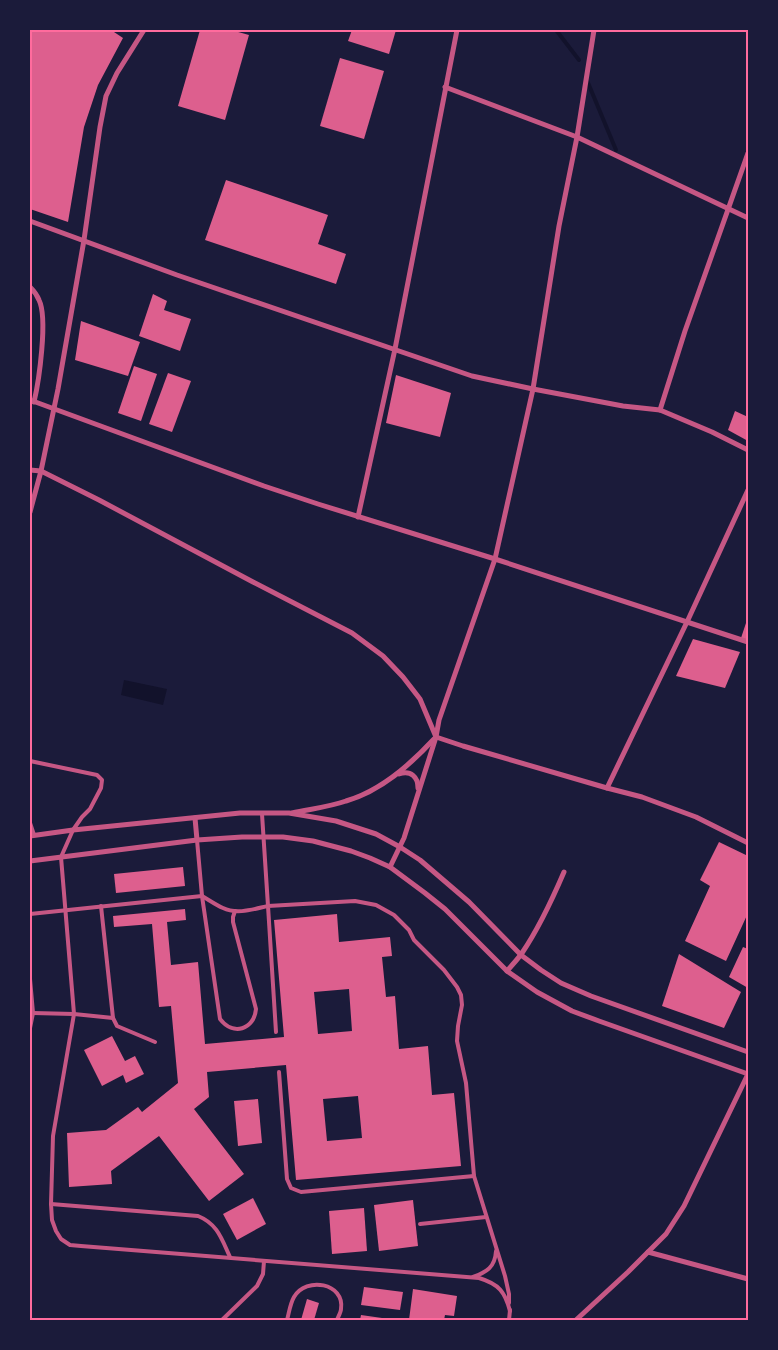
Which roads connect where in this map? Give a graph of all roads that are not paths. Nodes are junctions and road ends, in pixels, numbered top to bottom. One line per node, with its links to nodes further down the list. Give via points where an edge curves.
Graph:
1 (457, 30): 4 (street)
2 (594, 30): 5 (street)
3 (141, 31): 10 (street, via 106,96)
4 (445, 88): 5 (street); 12 (street)
5 (577, 137): 7 (street); 13 (street, via 559,226)
6 (748, 153): 7 (street)
7 (728, 208): 8 (street); 16 (street)
8 (748, 218)
9 (30, 222): 10 (street)
10 (84, 240): 12 (street, via 176,275); 15 (street)
11 (30, 287): 14 (street, via 40,300 42,314 39,378)
12 (394, 349): 13 (street, via 472,376); 22 (street)
13 (534, 390): 16 (street); 23 (street)
14 (32, 401): 15 (street)
15 (54, 408): 19 (street); 22 (street)
16 (660, 410): 17 (street)
17 (748, 450)
18 (30, 470): 19 (street)
19 (41, 471): 21 (street); 26 (street, via 352,633 383,656 403,677 420,700)
20 (748, 490): 24 (street)
21 (30, 512)
22 (358, 518): 23 (street)
23 (495, 559): 24 (street); 26 (street)
24 (687, 622): 25 (street); 29 (street)
25 (748, 642)
26 (436, 736): 28 (street); 29 (street); 30 (street)
27 (30, 761): 35 (lane, via 97,775 102,780 90,808)
28 (394, 776): 30 (street, via 405,772 413,775 418,783); 32 (street, via 346,801)
29 (607, 788): 39 (street, via 696,817)
30 (417, 796): 40 (street)
31 (262, 814): 32 (street); 33 (street); 37 (lane)
32 (289, 814): 40 (street, via 336,821 376,834)
33 (195, 818): 35 (street); 38 (street)
34 (30, 823): 36 (lane)
35 (73, 830): 36 (street); 41 (lane)
36 (32, 835)
37 (264, 836): 38 (street); 43 (street, via 313,841 351,851); 47 (lane)
38 (197, 840): 41 (street); 45 (lane)
39 (748, 843)
40 (400, 847): 43 (street); 51 (street, via 470,902)
41 (61, 857): 42 (street); 48 (lane)
42 (30, 860)
43 (390, 867): 52 (street, via 445,909)
44 (564, 872): 51 (street)
45 (202, 896): 46 (lane); 49 (lane, via 225,910); 49 (lane, via 220,1019 227,1026 238,1029 251,1023 256,1009 233,922)
46 (102, 906): 48 (lane); 56 (lane)
47 (268, 906): 49 (lane); 58 (lane); 63 (lane, via 356,901 376,905 402,922 457,987 462,1005 457,1041 466,1082)
48 (66, 910): 50 (lane); 55 (lane)
49 (236, 911)
50 (30, 914)
51 (521, 955): 52 (street); 60 (street, via 561,983 591,996)
52 (507, 971): 62 (street, via 537,992 572,1010)
53 (30, 978): 54 (lane)
54 (33, 1013): 55 (lane); 57 (lane)
55 (74, 1014): 56 (lane); 64 (lane, via 53,1136)
56 (113, 1018): 59 (lane, via 117,1026)
57 (30, 1028)
58 (276, 1032)
59 (155, 1042)
60 (748, 1052)
61 (279, 1072): 63 (lane, via 287,1179 291,1188 301,1192)
62 (748, 1074): 68 (street, via 684,1206 666,1234)
63 (474, 1176): 65 (lane)
64 (51, 1204): 69 (lane, via 198,1216 207,1219 216,1229); 69 (lane, via 56,1231 70,1244)
65 (486, 1217): 66 (lane); 67 (lane)
66 (420, 1224)
67 (496, 1249): 71 (lane, via 491,1267); 73 (lane, via 509,1294)
68 (648, 1252): 72 (street); 78 (street)
69 (230, 1257): 70 (lane)
70 (264, 1262): 71 (lane); 74 (lane, via 262,1279 257,1286)
71 (471, 1278): 73 (lane, via 498,1287)
72 (748, 1279)
73 (510, 1311): 77 (lane)
74 (222, 1320)
75 (287, 1320): 76 (lane, via 294,1296 304,1287 314,1284 333,1289 339,1297 342,1308)
76 (337, 1320)
77 (509, 1320)
78 (576, 1320)

